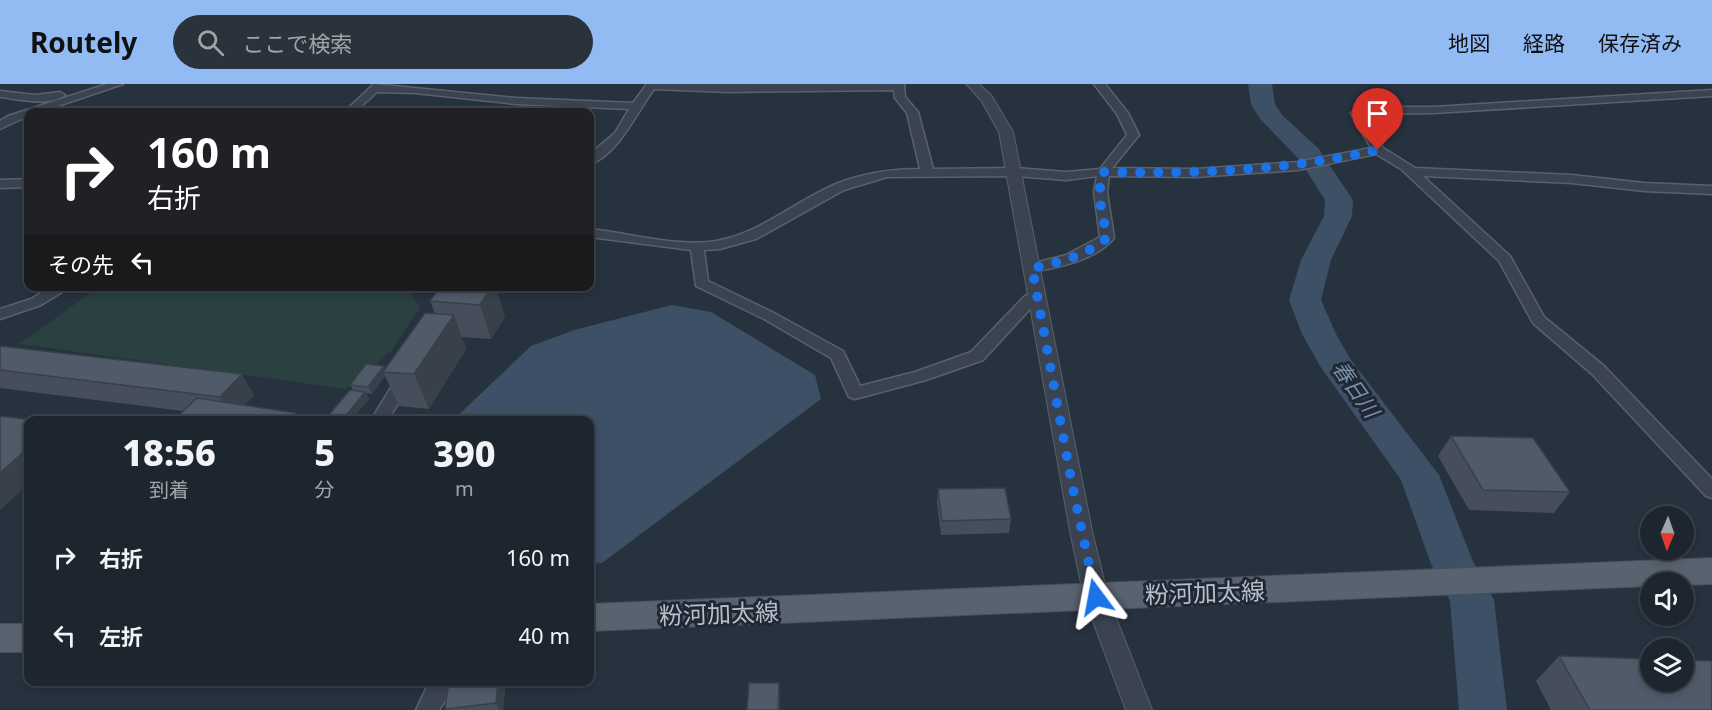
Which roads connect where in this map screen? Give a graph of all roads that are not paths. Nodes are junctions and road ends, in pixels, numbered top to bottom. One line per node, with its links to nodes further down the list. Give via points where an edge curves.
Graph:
1 (972, 84): 19 (street, via 986,98 1006,132)
2 (1099, 84): 20 (street, via 1122,113 1133,135)
3 (1640, 84): 10 (street)
4 (115, 85): 9 (street, via 35,98); 12 (street)
5 (652, 85): 7 (street, via 728,89); 11 (street)
6 (378, 86): 11 (street, via 516,101); 13 (street)
7 (899, 86): 18 (street, via 900,98 912,112)
8 (1712, 93): 10 (street)
9 (0, 94)
10 (1659, 95): 16 (street, via 1434,110 1362,110 1357,113)
11 (636, 106): 17 (street, via 620,135)
12 (43, 108)
13 (353, 108)
14 (24, 114): 15 (street)
15 (0, 126)
16 (1378, 150): 20 (street, via 1298,166 1196,173); 21 (street)
17 (594, 157)
18 (927, 171): 19 (street); 26 (street, via 886,173 840,187 751,236 720,245)
19 (1015, 172): 20 (street, via 1065,176); 27 (street)
20 (1102, 172): 27 (street, via 1099,196 1107,238 1095,249)
21 (1412, 172): 24 (street); 33 (street, via 1505,259 1538,320 1598,370)
22 (24, 183): 23 (street)
23 (0, 184)
24 (1712, 190)
25 (594, 233): 26 (street)
26 (697, 246): 29 (street, via 701,284 769,316 837,355 855,393 977,356)
27 (1032, 268): 29 (street)
28 (56, 291): 30 (street)
29 (1035, 296): 35 (street)
30 (0, 314)
31 (415, 364): 32 (street)
32 (382, 416)
33 (1712, 491)
34 (1712, 571): 35 (main road, 粉河加太線)
35 (1096, 597): 36 (main road, 粉河加太線); 41 (street)
36 (594, 618)
37 (0, 638): 38 (main road)
38 (24, 638)
39 (442, 686): 40 (street)
40 (428, 710)
41 (1139, 710)

